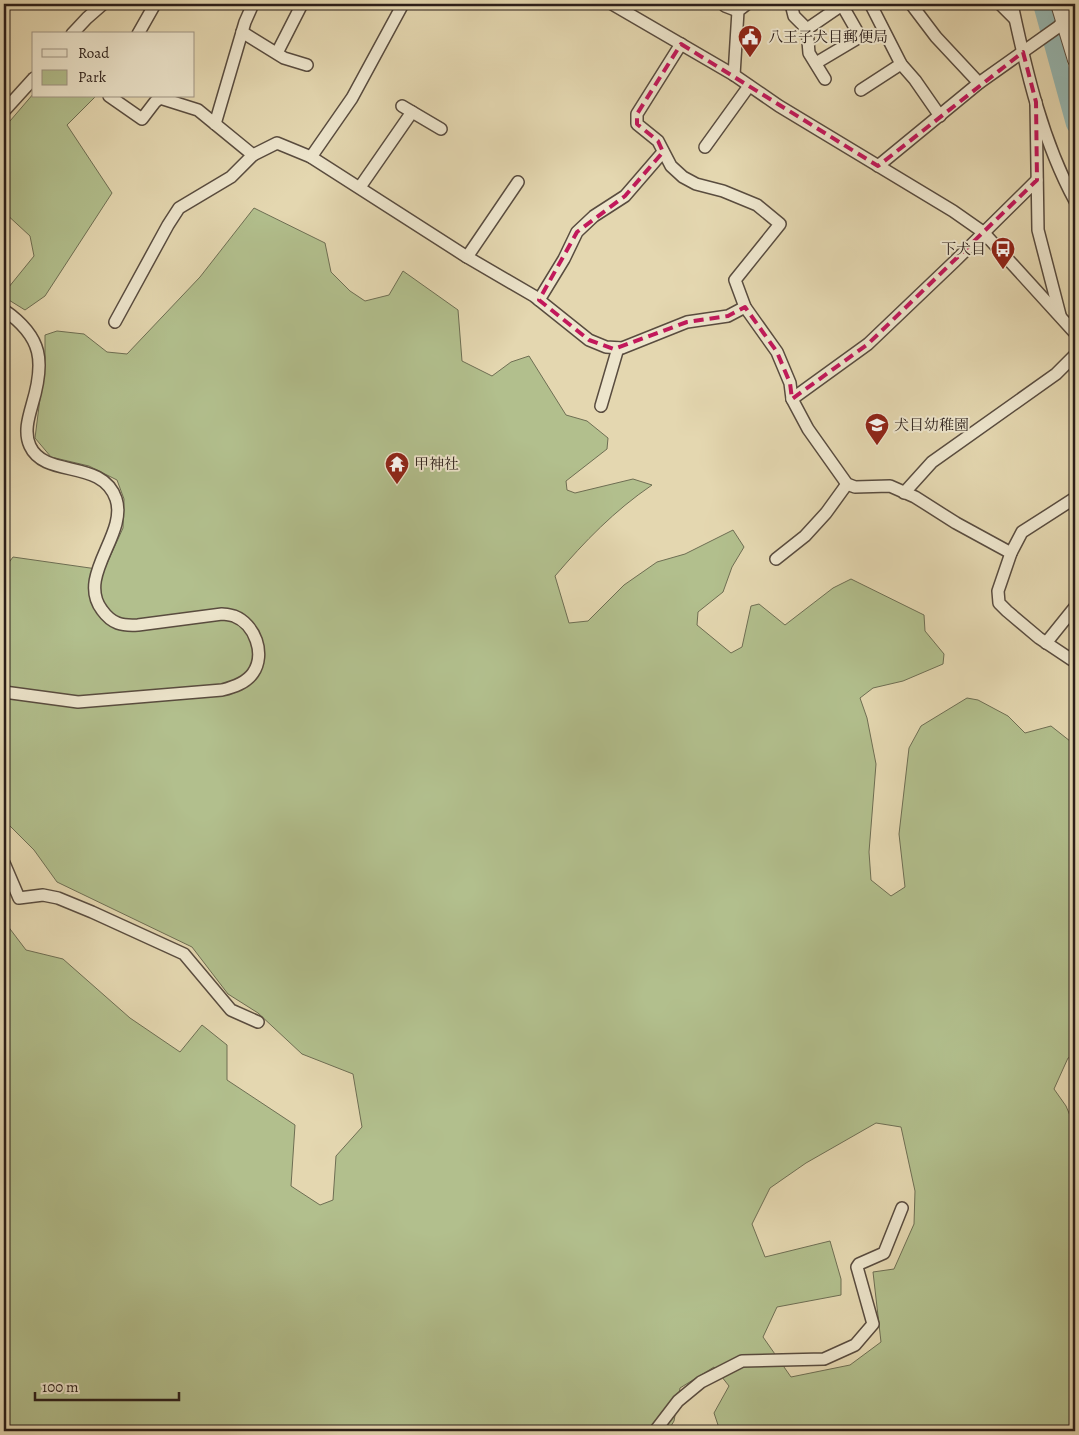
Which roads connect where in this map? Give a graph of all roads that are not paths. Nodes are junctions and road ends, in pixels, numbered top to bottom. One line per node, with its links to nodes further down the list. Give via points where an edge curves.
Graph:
1 (103, 4): 18 (street)
2 (155, 4): 19 (street)
3 (253, 4): 20 (street)
4 (302, 4): 23 (street)
5 (403, 4): 45 (street, via 352,98)
6 (612, 4): 21 (street)
7 (724, 4): 15 (street)
8 (791, 4): 17 (street, via 794,16)
9 (844, 4): 17 (street); 25 (street, via 858,38)
10 (876, 4): 26 (street, via 872,7)
11 (911, 4): 31 (street)
12 (1000, 4): 22 (street, via 1014,14)
13 (1058, 4): 16 (street)
14 (1073, 4): 16 (street, via 1071,13)
15 (742, 7): 28 (street)
16 (1061, 24): 22 (street); 24 (street)
17 (807, 29): 25 (street, via 809,53)
18 (74, 32)
19 (139, 32)
20 (242, 32): 23 (street); 40 (street)
21 (681, 44): 28 (street); 43 (street, via 637,114 637,124 658,141)
22 (1025, 51): 31 (street); 37 (street)
23 (277, 53): 27 (street)
24 (1075, 60)
25 (816, 63): 29 (street)
26 (901, 64): 33 (street); 39 (street)
27 (307, 65)
28 (734, 75): 32 (street)
29 (825, 79)
30 (32, 80): 38 (street)
31 (979, 84): 39 (street)
32 (750, 86): 42 (street); 46 (street)
33 (861, 90)
34 (112, 98): 35 (street, via 142,119)
35 (160, 98)
36 (160, 98): 40 (street, via 198,110)
37 (1036, 102): 47 (street); 50 (street)
38 (4, 110)
39 (940, 116): 46 (street)
40 (215, 124): 44 (street)
41 (441, 129): 49 (street, via 407,109)
42 (704, 147)
43 (663, 152): 53 (street, via 625,196 594,216 577,232); 54 (street, via 683,177 757,205 780,224 735,280)
44 (253, 155): 45 (street, via 277,142); 57 (street, via 230,177 179,208)
45 (311, 156): 49 (street)
46 (878, 166): 51 (street)
47 (1038, 180): 51 (street); 56 (street, via 1038,230)
48 (518, 182): 52 (street)
49 (360, 188): 52 (street)
50 (1075, 201)
51 (983, 232): 56 (street); 61 (street, via 868,344)
52 (467, 257): 53 (street)
53 (539, 300): 59 (street, via 589,340)
54 (746, 307): 59 (street, via 728,316 687,322); 61 (street, via 777,352 790,383)
55 (4, 310): 73 (street, via 25,327 40,362 38,385 27,427 31,448 42,460 99,478 108,484 117,501 116,523 95,584 95,596 108,618 125,626 222,614 234,616 252,631 258,651 253,673 234,687 222,690 78,702)
56 (1060, 316): 58 (street)
57 (115, 322)
58 (1075, 333)
59 (618, 348): 62 (street)
60 (1075, 355): 64 (street, via 1056,374 932,462)
61 (792, 398): 63 (street, via 819,446)
62 (601, 406)
63 (847, 484): 64 (street, via 855,487 890,486); 69 (street, via 805,536)
64 (904, 492): 67 (street)
65 (1075, 498): 66 (street)
66 (1022, 532): 67 (street, via 1003,543); 68 (street)
67 (993, 542): 68 (street)
68 (1011, 553): 71 (street, via 998,592 999,603)
69 (776, 559)
70 (1075, 607): 71 (street)
71 (1046, 643): 72 (street)
72 (1075, 662)
73 (4, 692)
74 (4, 863): 75 (street, via 18,898 43,895 58,898 184,954 231,1010)
75 (258, 1022)
76 (902, 1208): 77 (street, via 884,1253 857,1267 873,1324 856,1345 824,1360 742,1361 701,1382 678,1402)
77 (655, 1431)

